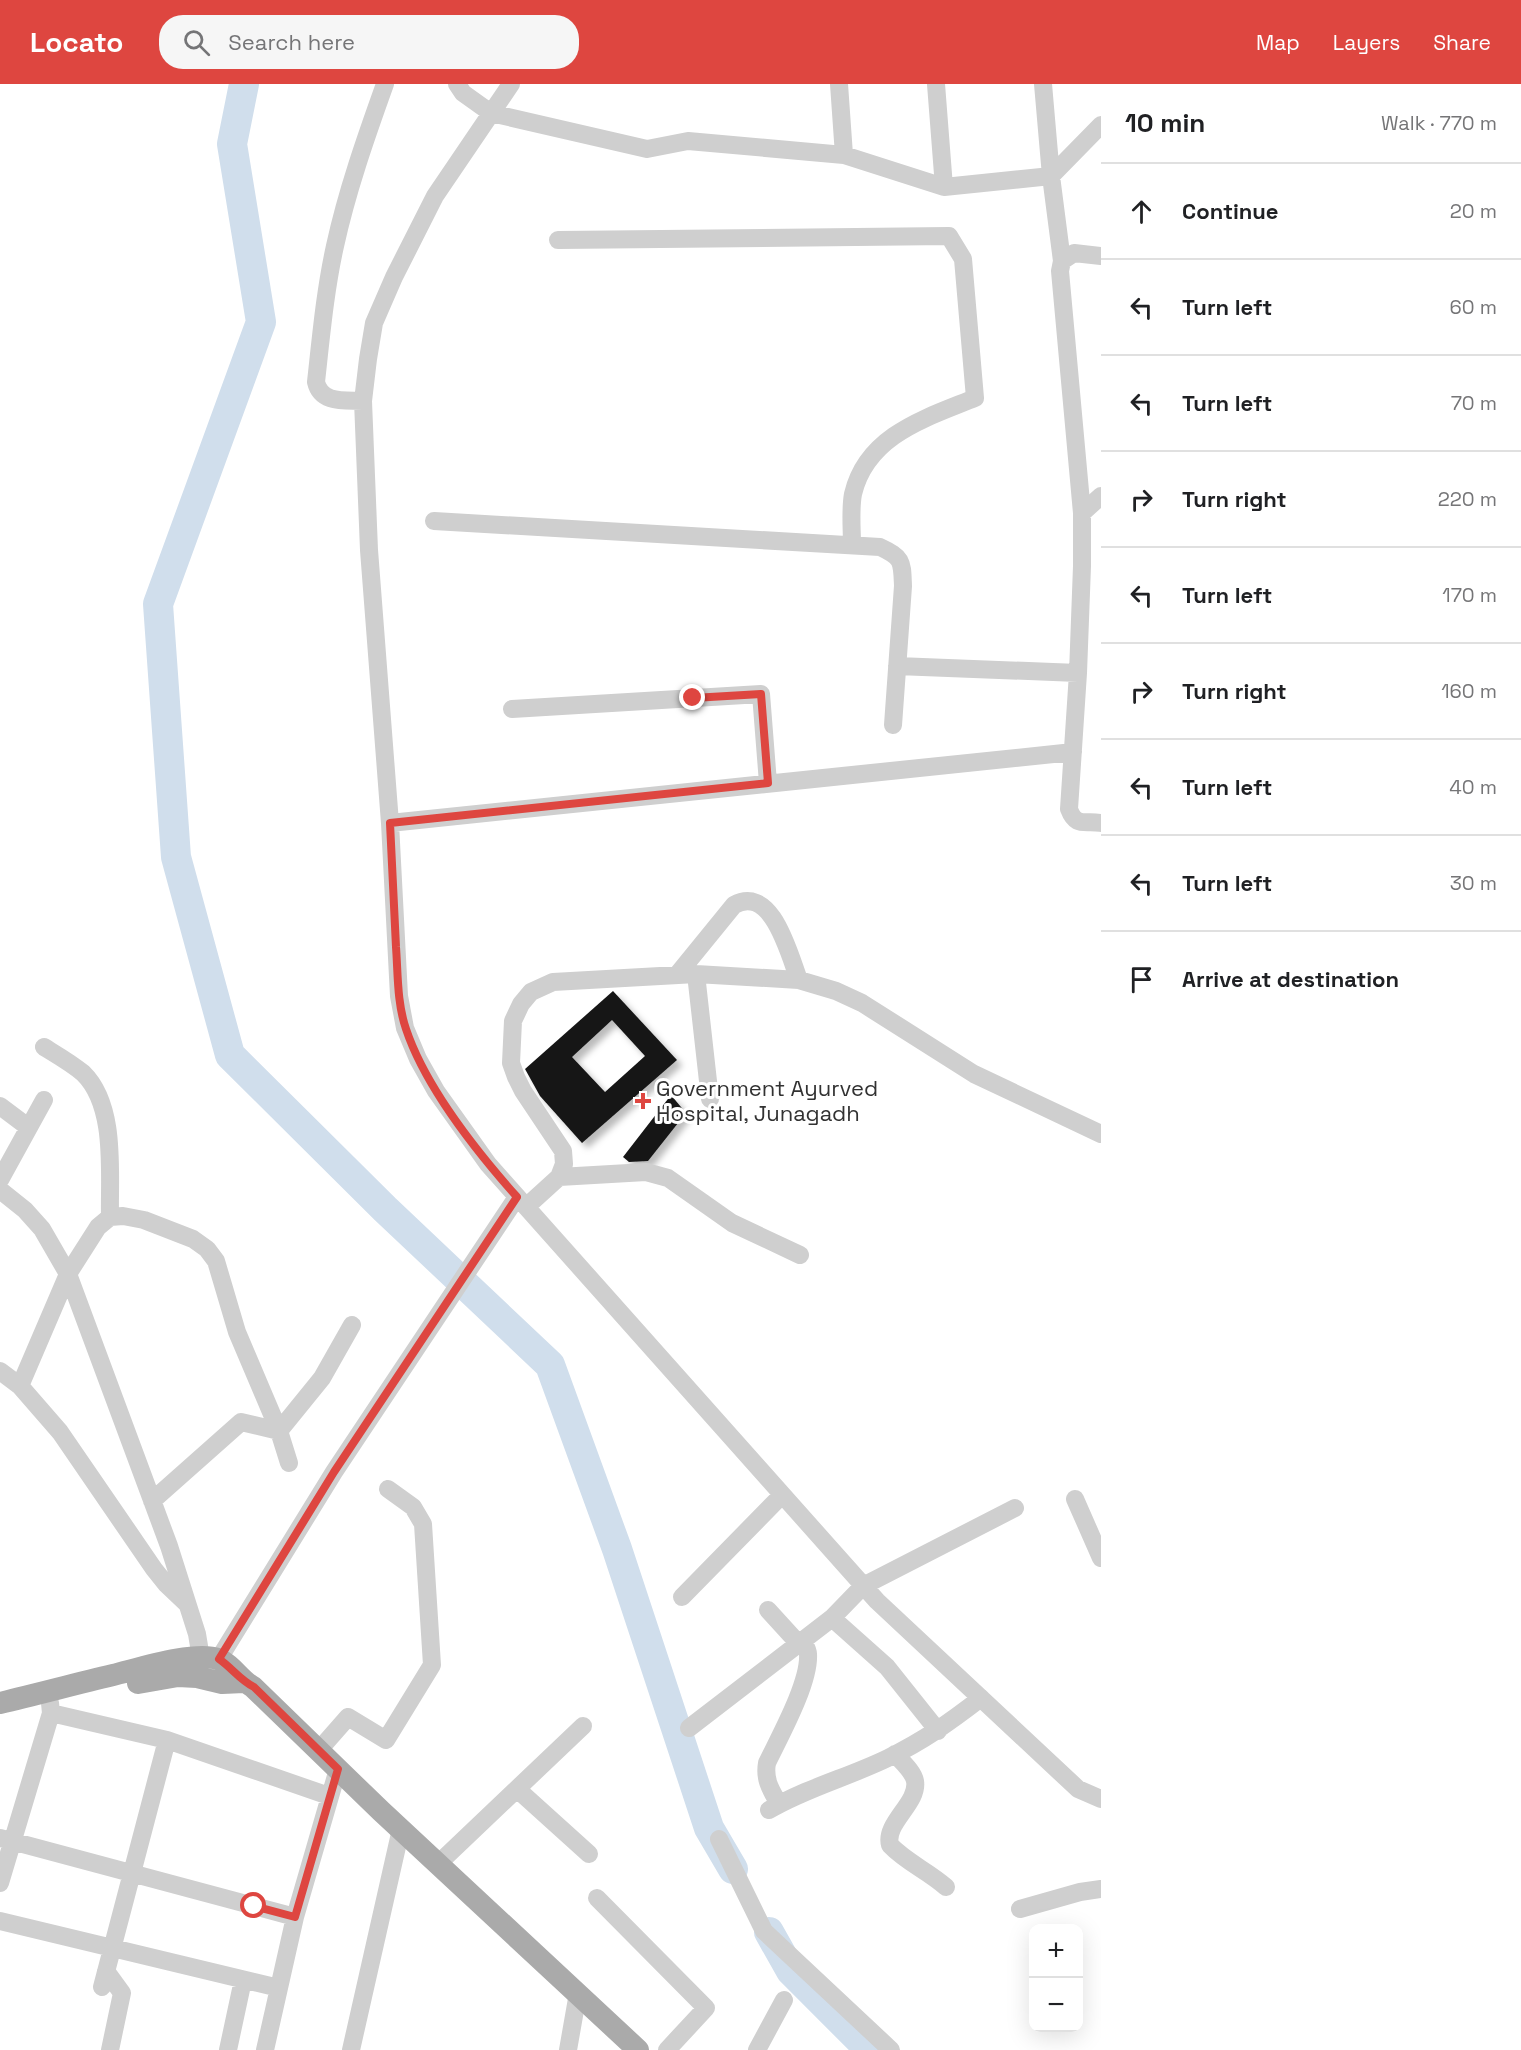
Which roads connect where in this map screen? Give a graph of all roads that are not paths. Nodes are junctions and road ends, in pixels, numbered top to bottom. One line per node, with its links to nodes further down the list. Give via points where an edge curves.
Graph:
1 (385, 84): 15 (street, via 335,245 316,382 318,390 329,399)
2 (457, 84): 7 (street)
3 (511, 84): 7 (street)
4 (839, 84): 9 (street)
5 (936, 84): 11 (street)
6 (1043, 84): 10 (street)
7 (491, 113): 9 (street, via 647,149 688,141); 15 (street, via 435,196 390,286 375,323)
8 (1101, 125): 10 (street)
9 (844, 155): 11 (street)
10 (1051, 176): 11 (street); 14 (street)
11 (944, 187)
12 (558, 240): 19 (street, via 949,236 963,259 975,398 905,427 868,460 853,495)
13 (1101, 256): 14 (street, via 1074,253)
14 (1062, 261): 17 (street)
15 (363, 402): 26 (street, via 369,550)
16 (1101, 496): 17 (street)
17 (1082, 513): 21 (street)
18 (434, 521): 19 (street)
19 (852, 545): 20 (street, via 880,548 896,555 902,563)
20 (897, 666): 21 (street); 23 (street)
21 (1077, 673): 24 (street)
22 (512, 709): 25 (street, via 761,694)
23 (893, 725)
24 (1073, 752): 25 (street); 27 (street, via 1069,809 1072,818)
25 (768, 783): 26 (street)
26 (390, 823): 40 (street, via 399,996 405,1028 436,1091 488,1164)
27 (1101, 823)
28 (696, 974): 29 (street); 30 (street); 32 (street)
29 (677, 975): 30 (street, via 734,905 754,900 774,921); 37 (street, via 553,982 531,992 521,1004 513,1021 511,1063 523,1091 562,1151 564,1164)
30 (799, 980): 36 (street, via 862,1003 974,1074)
31 (44, 1047): 41 (street, via 85,1075 102,1102 108,1131)
32 (710, 1099)
33 (44, 1100): 35 (street)
34 (0, 1106): 35 (street)
35 (28, 1127): 38 (street)
36 (1101, 1134)
37 (559, 1177): 40 (street); 42 (street, via 656,1174 668,1178 732,1223)
38 (0, 1180)
39 (0, 1190): 43 (street, via 42,1229)
40 (522, 1202): 50 (street); 61 (street, via 334,1472)
41 (110, 1217): 43 (street, via 98,1227); 47 (street, via 144,1220 193,1239 207,1249 216,1261 237,1332)
42 (800, 1255)
43 (68, 1274): 46 (street); 52 (street)
44 (352, 1325): 47 (street, via 322,1378)
45 (0, 1371): 46 (street)
46 (20, 1386): 57 (street, via 60,1432 154,1569)
47 (279, 1431): 48 (street); 52 (street, via 241,1422)
48 (289, 1463)
49 (388, 1490): 70 (street, via 412,1507 423,1524 432,1665 386,1740 348,1717)
50 (782, 1495): 55 (street); 56 (street)
51 (1075, 1499): 54 (street)
52 (152, 1501): 57 (street)
53 (1014, 1508): 55 (street)
54 (1101, 1558)
55 (863, 1586): 59 (street); 62 (street)
56 (682, 1597)
57 (187, 1604): 61 (street)
58 (768, 1610): 60 (street)
59 (832, 1618): 60 (street); 68 (street, via 887,1667)
60 (801, 1643): 67 (street); 71 (street, via 808,1652 806,1675 765,1773 774,1807)
61 (205, 1668): 63 (main road); 70 (main road, via 222,1683 244,1682 254,1687)
62 (981, 1698): 68 (street); 75 (street, via 1078,1789)
63 (50, 1702): 64 (main road); 65 (main road); 69 (street); 78 (street)
64 (0, 1703)
65 (0, 1716)
66 (583, 1726): 73 (street)
67 (689, 1728)
68 (938, 1731): 71 (street)
69 (167, 1740): 74 (street); 81 (street)
70 (319, 1750): 72 (main road)
71 (895, 1754): 83 (street, via 912,1774 915,1785 889,1833 890,1845)
72 (338, 1769): 74 (street); 76 (main road)
73 (517, 1789): 79 (street); 80 (street)
74 (330, 1796): 87 (street)
75 (1101, 1799)
76 (401, 1829): 80 (main road); 97 (street)
77 (719, 1839): 102 (street, via 764,1931)
78 (6, 1840): 81 (street); 82 (street)
79 (589, 1854)
80 (439, 1863): 92 (main road)
81 (131, 1873): 87 (street); 89 (street)
82 (0, 1883)
83 (946, 1887)
84 (1101, 1888): 86 (street)
85 (597, 1898): 100 (street, via 706,2008)
86 (1020, 1909)
87 (295, 1917): 91 (street)
88 (0, 1921): 89 (street)
89 (112, 1948): 90 (street); 94 (street, via 104,1979 122,1993)
90 (243, 1980): 91 (street); 95 (street)
91 (279, 1988): 96 (street)
92 (578, 1993): 98 (street); 99 (main road)
93 (784, 2000): 101 (street)
94 (110, 2050)
95 (228, 2050)
96 (265, 2050)
97 (351, 2050)
98 (568, 2050)
99 (638, 2050)
100 (667, 2050)
101 (757, 2050)
102 (891, 2050)

